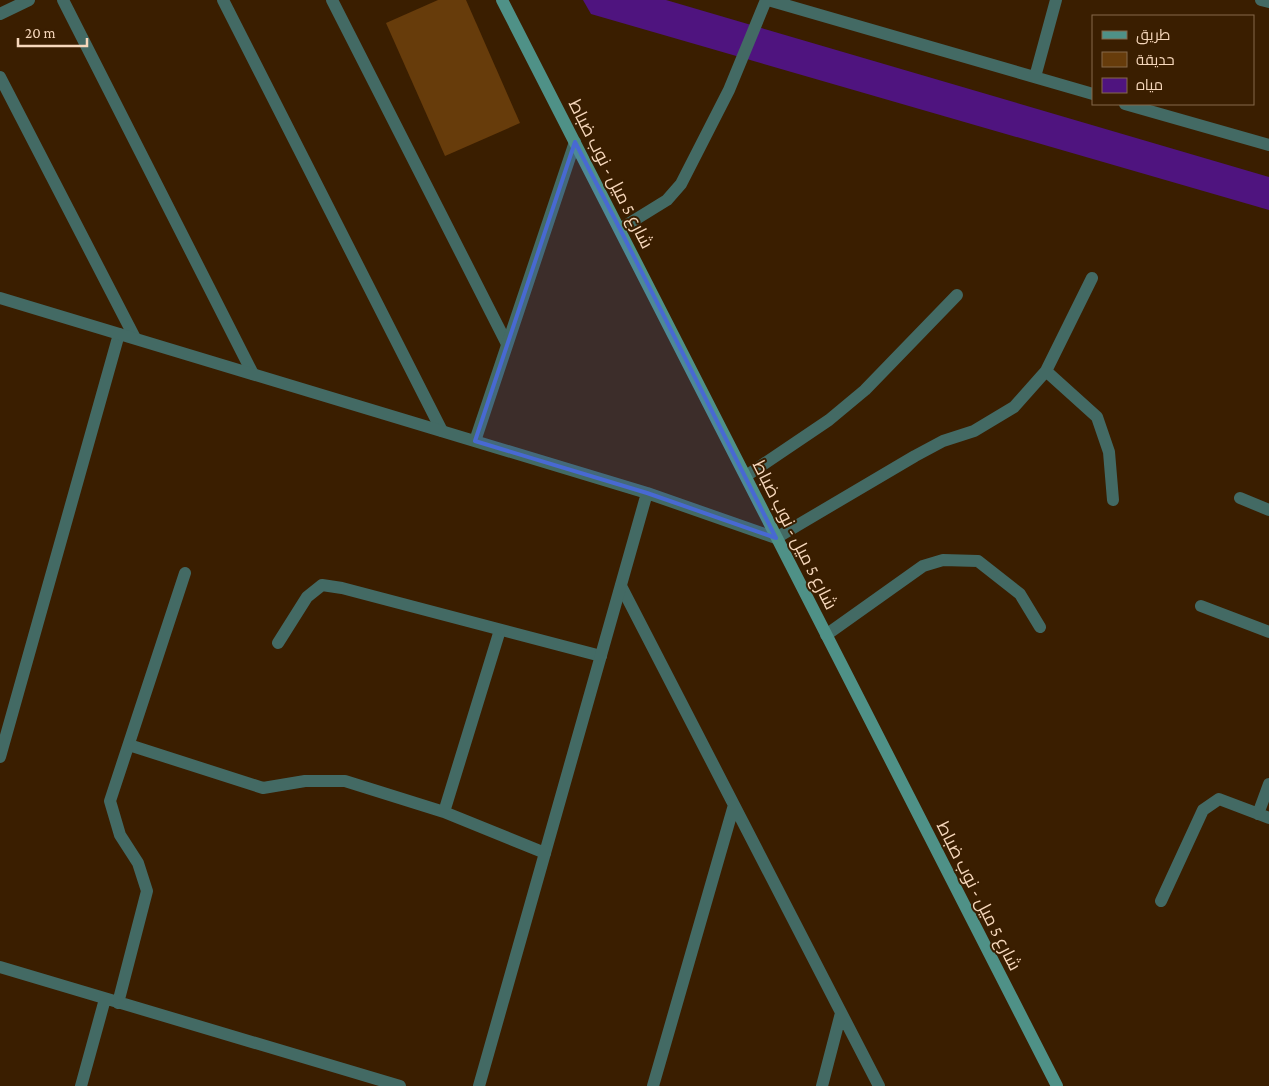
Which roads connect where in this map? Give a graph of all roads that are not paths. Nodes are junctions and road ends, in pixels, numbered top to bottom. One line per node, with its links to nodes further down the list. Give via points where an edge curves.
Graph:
1 (29, 0): 10 (street)
2 (63, 0): 25 (street)
3 (223, 0): 26 (street)
4 (332, 0): 23 (street)
5 (502, 0): 15 (main road, شارع 5 ميل - نوب ضباط)
6 (767, 0): 12 (street); 17 (street, via 729,90 681,184 668,200)
7 (1056, 0): 12 (street)
8 (1261, 0): 9 (street)
9 (1269, 2)
10 (0, 14)
11 (0, 77): 22 (street)
12 (1035, 78): 13 (street)
13 (1092, 94)
14 (1128, 105): 16 (street)
15 (575, 142): 17 (main road, شارع 5 ميل - نوب ضباط); 23 (street)
16 (1269, 146)
17 (620, 229): 28 (main road, شارع 5 ميل - نوب ضباط)
18 (1092, 278): 24 (street)
19 (957, 294): 28 (street, via 865,390 830,420)
20 (0, 298): 21 (street)
21 (119, 334): 22 (street); 44 (street)
22 (135, 338): 25 (street)
23 (507, 344): 27 (street)
24 (1046, 371): 31 (street, via 1097,417 1109,452); 33 (street, via 1014,407 974,431 943,441 915,456)
25 (253, 374): 26 (street)
26 (442, 431): 27 (street)
27 (475, 441): 29 (street)
28 (746, 476): 33 (main road, شارع 5 ميل - نوب ضباط)
29 (647, 493): 33 (street); 35 (street)
30 (1240, 498): 32 (street)
31 (1113, 500)
32 (1269, 510)
33 (776, 538): 40 (main road, شارع 5 ميل - نوب ضباط)
34 (185, 573): 43 (street)
35 (620, 586): 42 (street); 46 (street)
36 (1201, 606): 39 (street)
37 (1040, 627): 40 (street, via 1020,594 978,561 943,560 923,566)
38 (500, 630): 41 (street, via 322,585 307,597); 42 (street); 47 (street)
39 (1269, 632)
40 (826, 635): 61 (main road, شارع 5 ميل - نوب ضباط)
41 (278, 643)
42 (601, 656): 49 (street)
43 (129, 745): 47 (street, via 263,788 305,781 345,781); 53 (street, via 110,801 120,835 138,863 147,891)
44 (0, 757)
45 (1269, 784): 48 (street)
46 (734, 805): 54 (street); 58 (street)
47 (444, 812): 49 (street)
48 (1264, 816): 50 (street, via 1219,799 1202,810)
49 (545, 853): 57 (street)
50 (1161, 901)
51 (0, 967): 52 (street)
52 (105, 999): 53 (street); 55 (street)
53 (118, 1003): 56 (street)
54 (842, 1013): 59 (street); 60 (street)
55 (81, 1086)
56 (400, 1086)
57 (479, 1086)
58 (653, 1086)
59 (822, 1086)
60 (879, 1086)
61 (1057, 1086)

